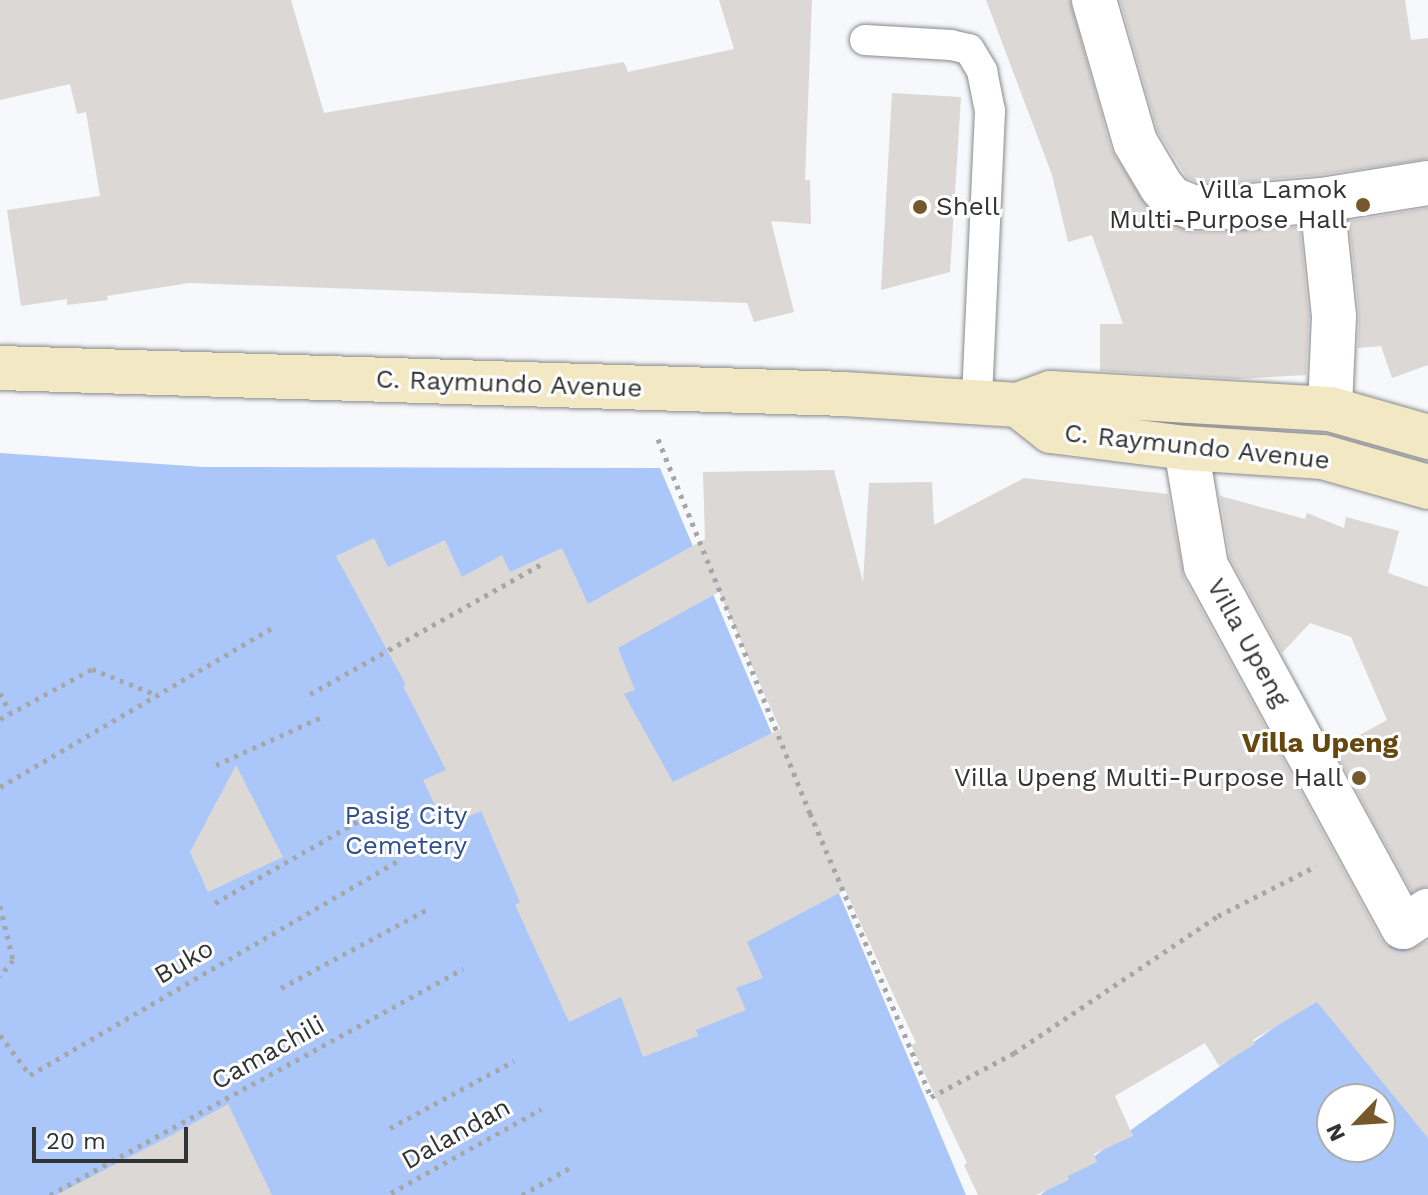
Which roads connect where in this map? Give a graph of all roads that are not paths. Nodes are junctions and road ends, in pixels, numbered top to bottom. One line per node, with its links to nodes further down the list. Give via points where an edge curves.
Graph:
1 (1094, 0): 4 (street, via 1135,142 1172,199 1192,207)
2 (865, 40): 6 (lane, via 969,49 982,71 990,111)
3 (1428, 183): 4 (street)
4 (1322, 200): 7 (street, via 1334,316)
5 (0, 368): 6 (main road, C. Raymundo Avenue, via 844,394)
6 (998, 404): 7 (main road, C. Raymundo Avenue, via 1051,393); 9 (main road, C. Raymundo Avenue, via 1051,431)
7 (1330, 409): 8 (main road, C. Raymundo Avenue)
8 (1428, 437)
9 (1186, 448): 10 (main road, C. Raymundo Avenue, via 1323,457); 11 (street, Villa Upeng, via 1206,566 1403,927)
10 (1428, 487)
11 (1428, 911)

